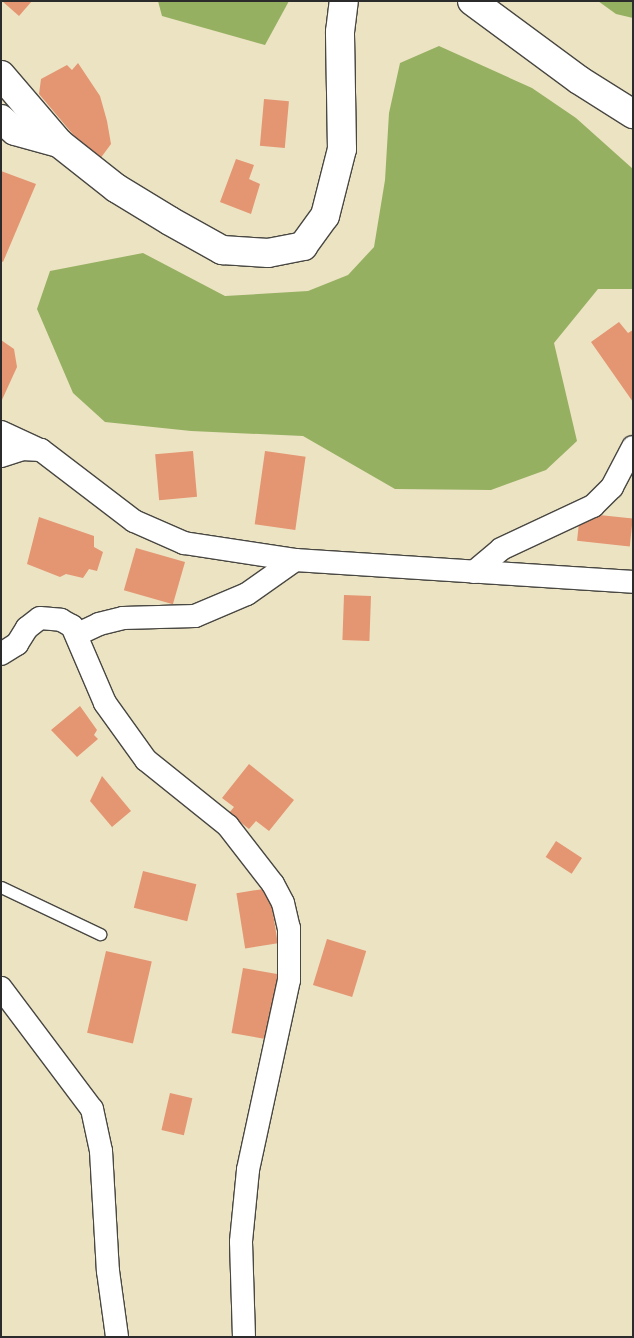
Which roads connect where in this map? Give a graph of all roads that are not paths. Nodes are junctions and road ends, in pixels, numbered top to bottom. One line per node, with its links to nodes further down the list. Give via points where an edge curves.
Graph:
1 (344, 1): 6 (main road, via 340,32 342,150 326,216 303,246 268,253 222,250 116,188)
2 (472, 1): 4 (main road, via 579,80)
3 (1, 75): 6 (main road)
4 (633, 114)
5 (1, 119): 6 (main road, via 15,131)
6 (59, 144)
7 (1, 432): 9 (street)
8 (633, 447): 12 (street, via 612,487 593,506 509,545)
9 (41, 450): 10 (street, via 22,449); 11 (street, via 134,521 162,536 192,544)
10 (1, 456)
11 (295, 560): 12 (street); 14 (street, via 246,594 195,616 123,618)
12 (474, 572): 13 (street)
13 (633, 582)
14 (78, 634): 15 (street, via 61,620 40,618 27,628 17,644); 20 (street, via 105,703 123,730 146,760 228,826 273,884 289,928 289,980 248,1170 241,1242)
15 (1, 654)
16 (1, 887): 17 (lane)
17 (100, 934)
18 (4, 995): 19 (street, via 92,1109 101,1151 108,1271)
19 (117, 1337)
20 (244, 1337)

